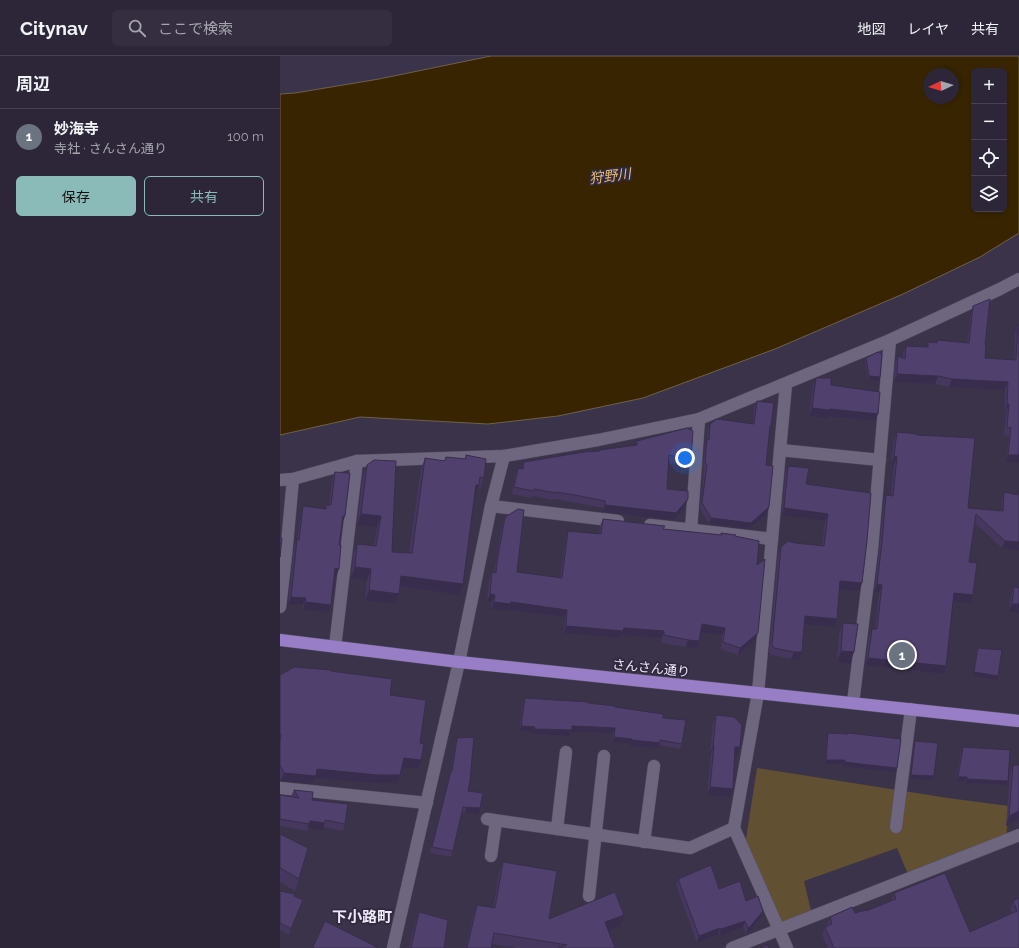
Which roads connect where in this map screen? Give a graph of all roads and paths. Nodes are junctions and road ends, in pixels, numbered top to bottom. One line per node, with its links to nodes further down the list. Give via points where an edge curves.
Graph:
1 (1019, 279): 2 (street)
2 (890, 340): 3 (street); 7 (street)
3 (786, 384): 4 (street); 5 (street)
4 (699, 419): 6 (street); 12 (street)
5 (780, 450): 7 (street); 13 (street)
6 (504, 456): 8 (street); 11 (street)
7 (880, 460): 19 (street)
8 (356, 461): 9 (street); 16 (street)
9 (293, 479): 10 (street); 14 (street)
10 (280, 480)
11 (492, 506): 12 (street); 17 (street)
12 (691, 530): 13 (street)
13 (772, 540): 18 (street)
14 (280, 607)
15 (280, 640): 16 (main road, さんさん通り)
16 (335, 647): 17 (main road, さんさん通り)
17 (459, 662): 18 (main road, さんさん通り); 26 (street)
18 (758, 693): 19 (main road, さんさん通り); 28 (street)
19 (853, 703): 20 (main road, さんさん通り)
20 (911, 710): 21 (main road, さんさん通り); 27 (street)
21 (1019, 721)
22 (566, 752): 29 (street)
23 (604, 756): 30 (street)
24 (654, 766): 32 (street)
25 (280, 788): 26 (street)
26 (427, 803): 36 (street)
27 (896, 827)
28 (734, 828): 32 (street, via 690,848); 35 (street)
29 (557, 829): 30 (street); 33 (street, via 491,820)
30 (596, 835): 32 (street); 34 (street)
31 (1019, 835): 35 (street)
32 (644, 842)
33 (491, 856)
34 (589, 896)
35 (779, 930): 37 (street); 38 (street)
36 (393, 948)
37 (732, 948)
38 (787, 948)

